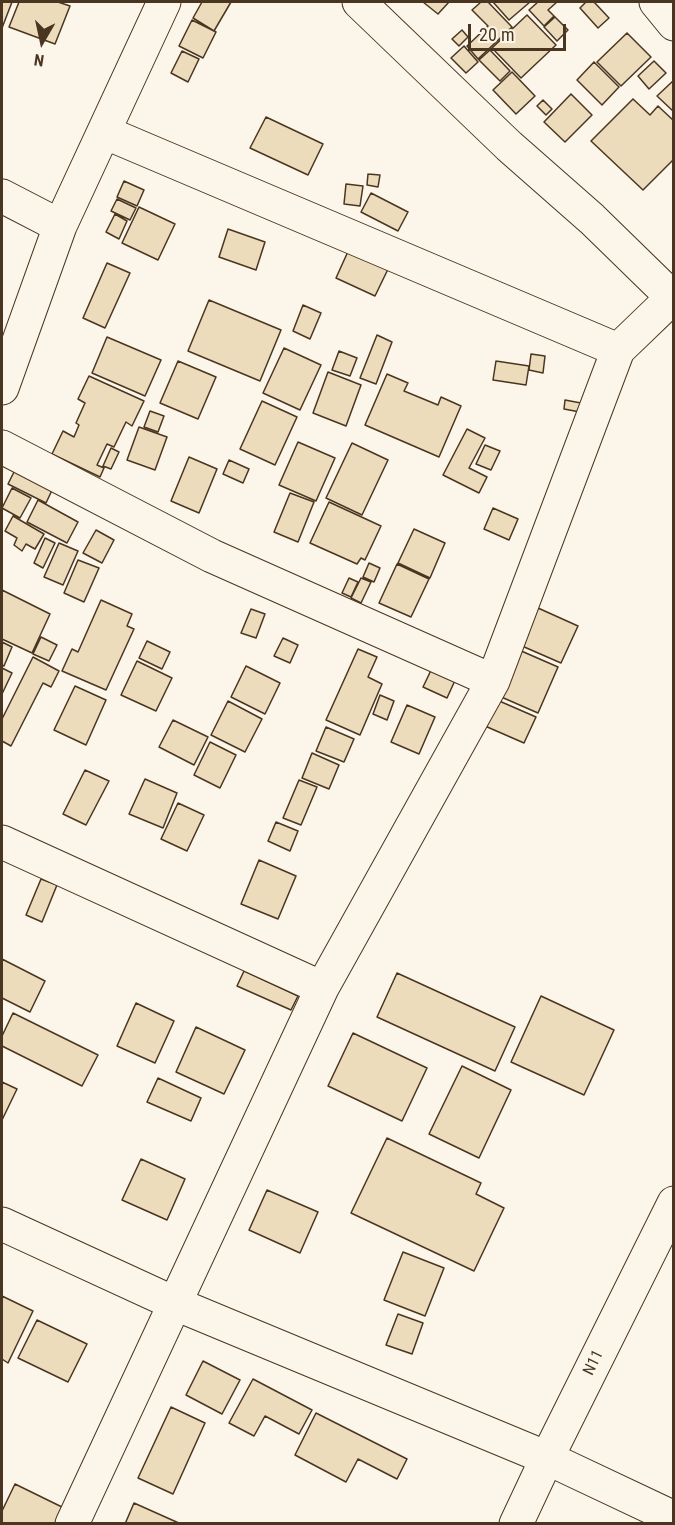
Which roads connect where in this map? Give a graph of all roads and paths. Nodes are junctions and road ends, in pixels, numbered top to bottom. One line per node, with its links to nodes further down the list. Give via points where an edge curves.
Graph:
1 (164, 2): 5 (street)
2 (359, 2): 8 (street)
3 (656, 2): 4 (street)
4 (674, 24)
5 (104, 132): 7 (street); 9 (street)
6 (2, 196): 7 (street)
7 (60, 226): 10 (street)
8 (673, 299): 9 (street)
9 (618, 350): 12 (street)
10 (2, 388)
11 (2, 447): 12 (street, via 212,556)
12 (493, 681): 14 (street)
13 (2, 842): 14 (street)
14 (322, 988): 17 (street)
15 (674, 1203): 18 (street, N11)
16 (2, 1224): 17 (street)
17 (176, 1305): 18 (street); 20 (street)
18 (547, 1458): 19 (street); 21 (street, N11)
19 (674, 1518)
20 (72, 1524)
21 (516, 1524)

